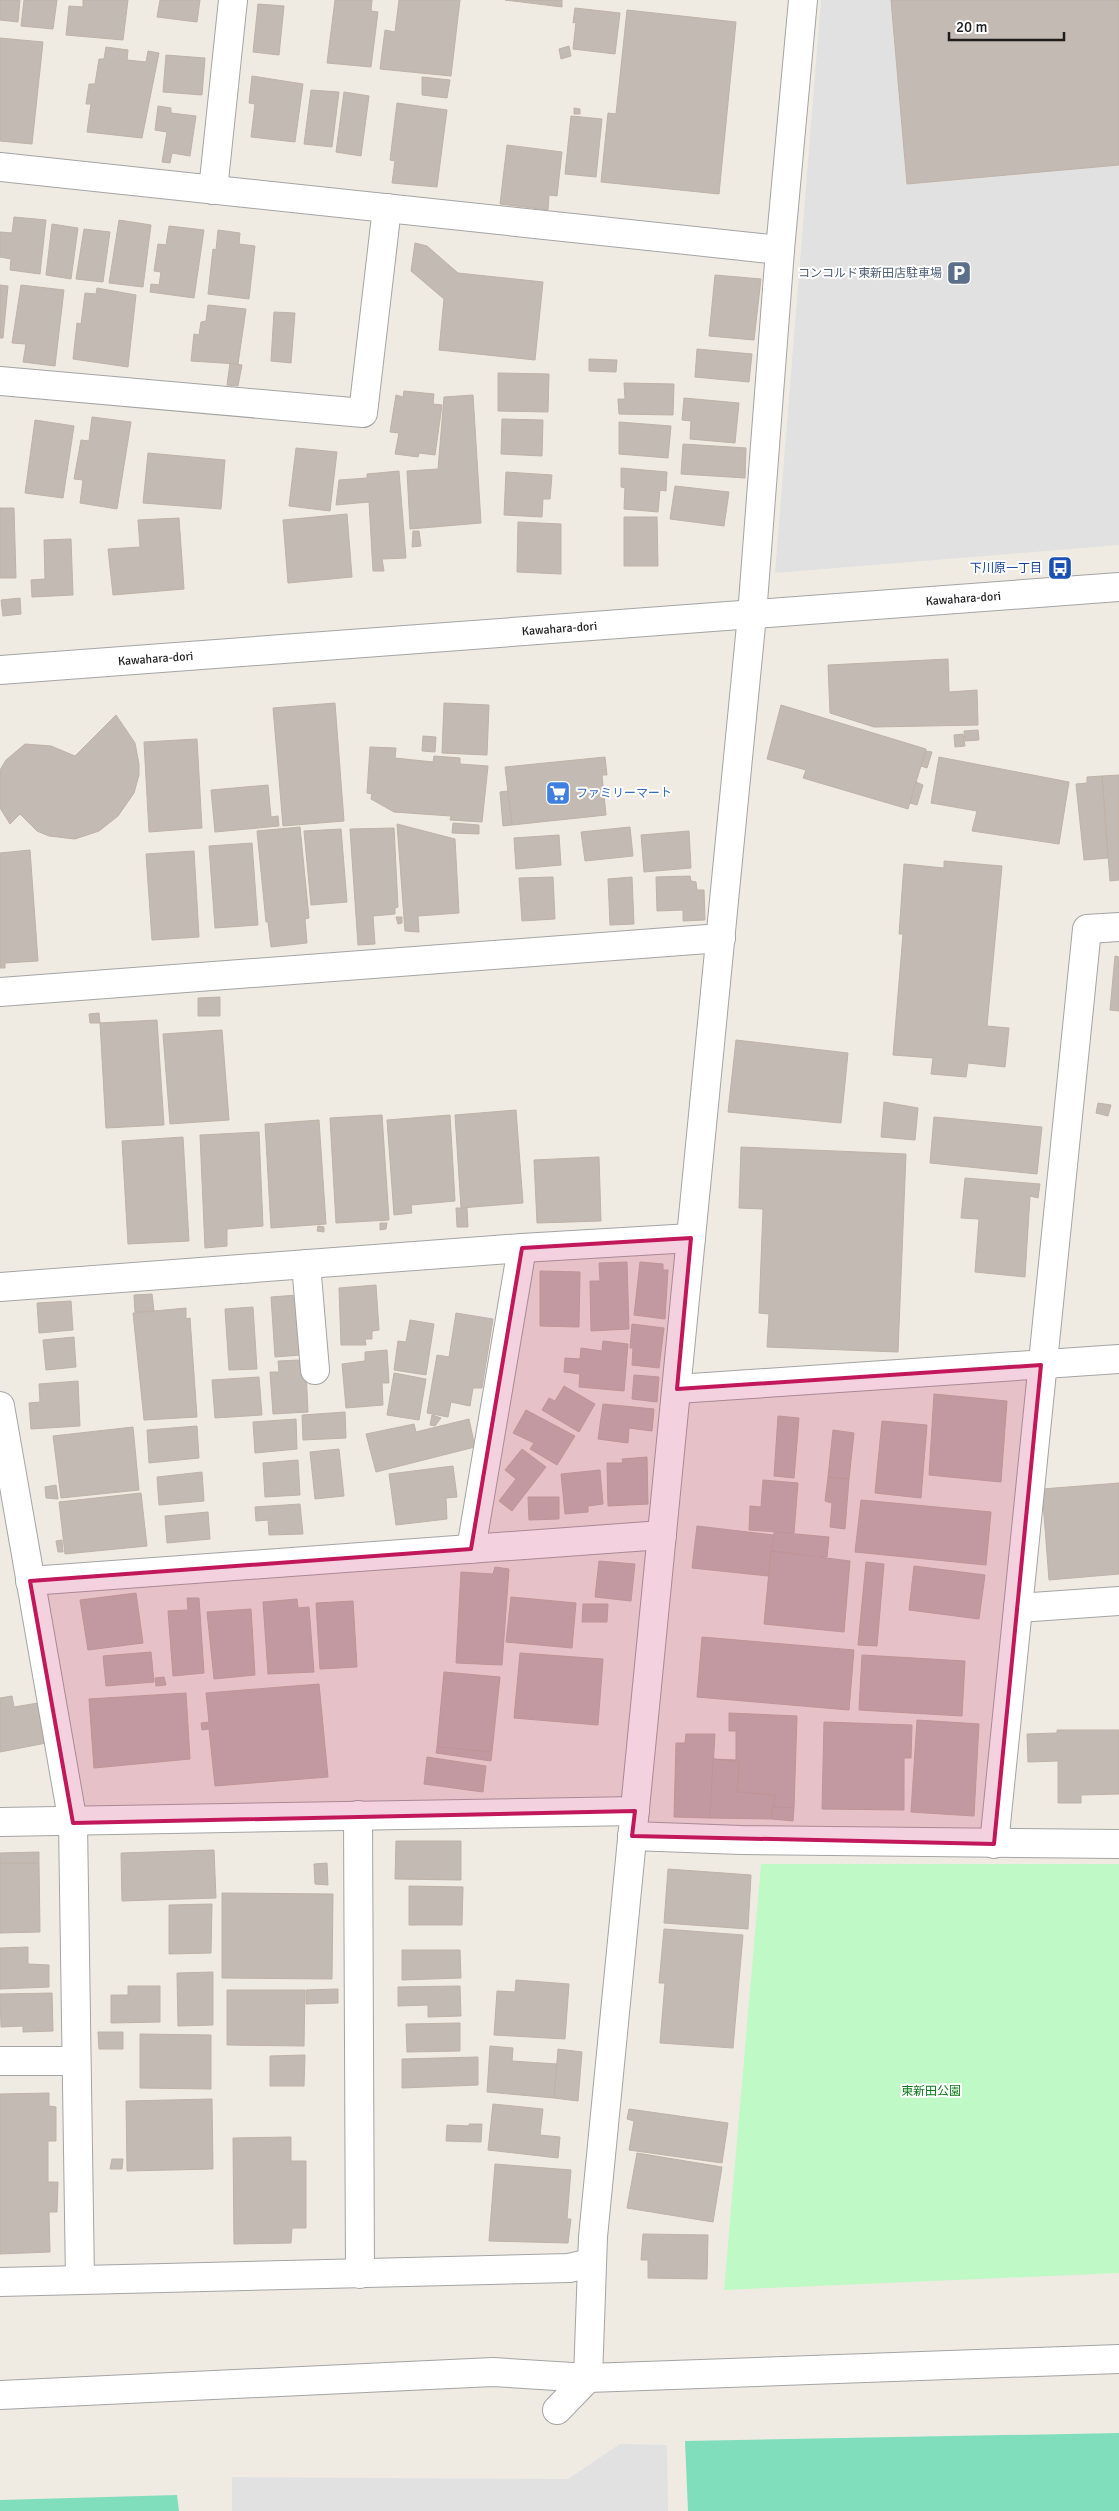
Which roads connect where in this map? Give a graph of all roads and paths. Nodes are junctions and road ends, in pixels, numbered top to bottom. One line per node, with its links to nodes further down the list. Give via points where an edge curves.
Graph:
1 (233, 0): 4 (street)
2 (803, 0): 6 (street)
3 (0, 167): 4 (street)
4 (213, 190): 5 (street)
5 (387, 208): 6 (street); 7 (street, via 363,413)
6 (780, 250): 9 (street)
7 (0, 381)
8 (1119, 587): 9 (street, Kawahara-dori)
9 (752, 615): 10 (street, Kawahara-dori); 12 (street)
10 (0, 670)
11 (1119, 927): 19 (street, via 1087,929)
12 (721, 938): 13 (street); 14 (street)
13 (0, 992)
14 (691, 1238): 15 (street); 21 (street)
15 (522, 1248): 16 (street); 24 (street)
16 (306, 1264): 17 (street); 20 (street)
17 (0, 1287)
18 (1119, 1359): 19 (street)
19 (1041, 1365): 21 (street); 27 (street)
20 (315, 1370)
21 (677, 1389): 23 (street)
22 (0, 1406): 25 (street)
23 (662, 1535): 24 (street); 31 (street)
24 (471, 1549): 25 (street)
25 (30, 1581): 30 (street)
26 (1119, 1601): 27 (street)
27 (1018, 1608): 32 (street)
28 (358, 1815): 30 (street); 31 (street); 37 (street)
29 (0, 1822): 30 (street)
30 (73, 1823): 35 (street)
31 (633, 1823): 32 (street, via 741,1840); 36 (street)
32 (994, 1844): 33 (street)
33 (1119, 1844)
34 (0, 2061): 35 (street)
35 (75, 2061): 38 (street)
36 (592, 2263): 37 (street, via 569,2268); 41 (street)
37 (360, 2274): 38 (street)
38 (80, 2280): 39 (street)
39 (0, 2282)
40 (1119, 2360): 41 (street)
41 (588, 2378): 42 (street, via 493,2372); 43 (street)
42 (0, 2395)
43 (558, 2410)

